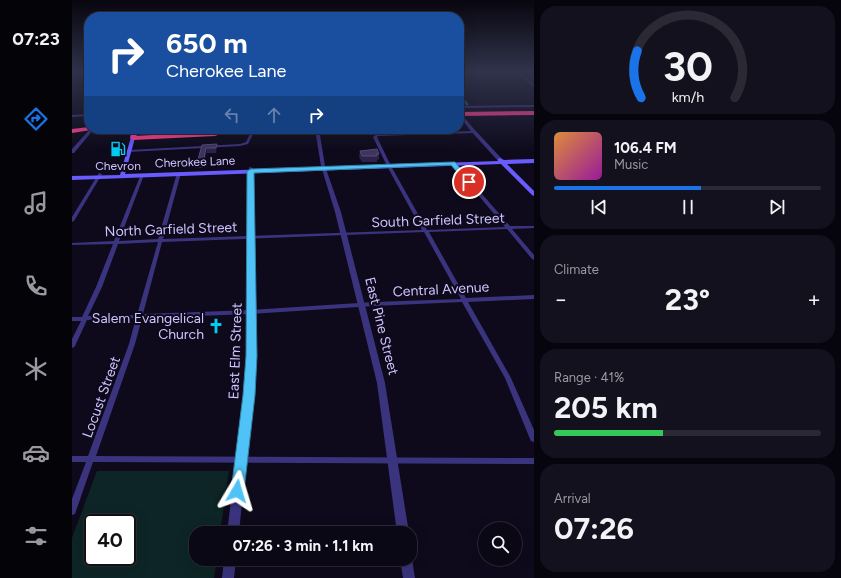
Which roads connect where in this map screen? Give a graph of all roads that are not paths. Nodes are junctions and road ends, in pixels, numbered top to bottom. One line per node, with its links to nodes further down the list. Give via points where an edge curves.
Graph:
1 (534, 106): 2 (street)
2 (464, 107)
3 (534, 111): 4 (highway)
4 (464, 114)
5 (84, 115): 6 (street)
6 (72, 116)
7 (464, 119): 12 (street)
8 (84, 127): 9 (highway)
9 (72, 129): 10 (highway)
10 (84, 130)
11 (464, 132): 12 (street)
12 (474, 132): 23 (street)
13 (87, 134): 21 (street)
14 (134, 134): 19 (main road)
15 (211, 134): 19 (highway)
16 (251, 134): 20 (street, via 247,142 240,145)
17 (318, 134): 26 (street, East Pine Street)
18 (409, 134): 25 (street, via 375,137)
19 (133, 138): 20 (main road)
20 (129, 151): 29 (main road)
21 (72, 152)
22 (534, 160): 23 (main road, Cherokee Lane)
23 (501, 161): 24 (main road, Cherokee Lane); 25 (main road, Cherokee Lane); 33 (main road)
24 (453, 163): 25 (main road, Cherokee Lane); 36 (street)
25 (389, 165): 26 (main road, Cherokee Lane); 37 (street)
26 (324, 167): 27 (main road, Cherokee Lane); 38 (street, East Pine Street)
27 (251, 170): 28 (main road, Cherokee Lane); 29 (main road, Cherokee Lane); 39 (street, East Elm Street)
28 (179, 173): 31 (main road, Cherokee Lane); 40 (street, Locust Street)
29 (123, 174): 30 (main road, Cherokee Lane); 31 (main road, Cherokee Lane)
30 (100, 175): 32 (main road, Cherokee Lane); 34 (street)
31 (142, 175): 41 (street)
32 (72, 176)
33 (534, 194)
34 (72, 221)
35 (534, 227): 36 (street, South Garfield Street)
36 (508, 228): 37 (street, South Garfield Street); 43 (street)
37 (426, 232): 38 (street, South Garfield Street); 45 (street)
38 (343, 235): 39 (street, North Garfield Street); 46 (street, East Pine Street)
39 (252, 238): 40 (street, North Garfield Street); 47 (street, East Elm Street)
40 (160, 242): 41 (street, North Garfield Street); 48 (street, Locust Street)
41 (116, 243): 42 (street, North Garfield Street); 49 (street)
42 (72, 244)
43 (534, 258)
44 (534, 297): 45 (street, Central Avenue)
45 (464, 300): 46 (street, Central Avenue); 52 (street, via 508,378)
46 (362, 305): 47 (street, Central Avenue); 56 (street, East Pine Street, via 381,383)
47 (251, 312): 48 (street, Central Avenue); 55 (street, East Elm Street, via 250,379)
48 (140, 316): 49 (street, Central Avenue); 54 (street, Locust Street, via 122,375)
49 (86, 318): 50 (street, Central Avenue); 51 (street)
50 (72, 319)
51 (72, 346)
52 (534, 438)
53 (72, 459): 54 (street)
54 (91, 459): 55 (street); 58 (street, Locust Street)
55 (241, 460): 56 (street); 59 (street, East Elm Street)
56 (393, 460): 57 (street); 60 (street, East Pine Street)
57 (534, 461)
58 (72, 511)
59 (234, 526)
60 (402, 526)
61 (229, 566): 63 (street)
62 (407, 566): 64 (street)
63 (228, 578)
64 (409, 578)

